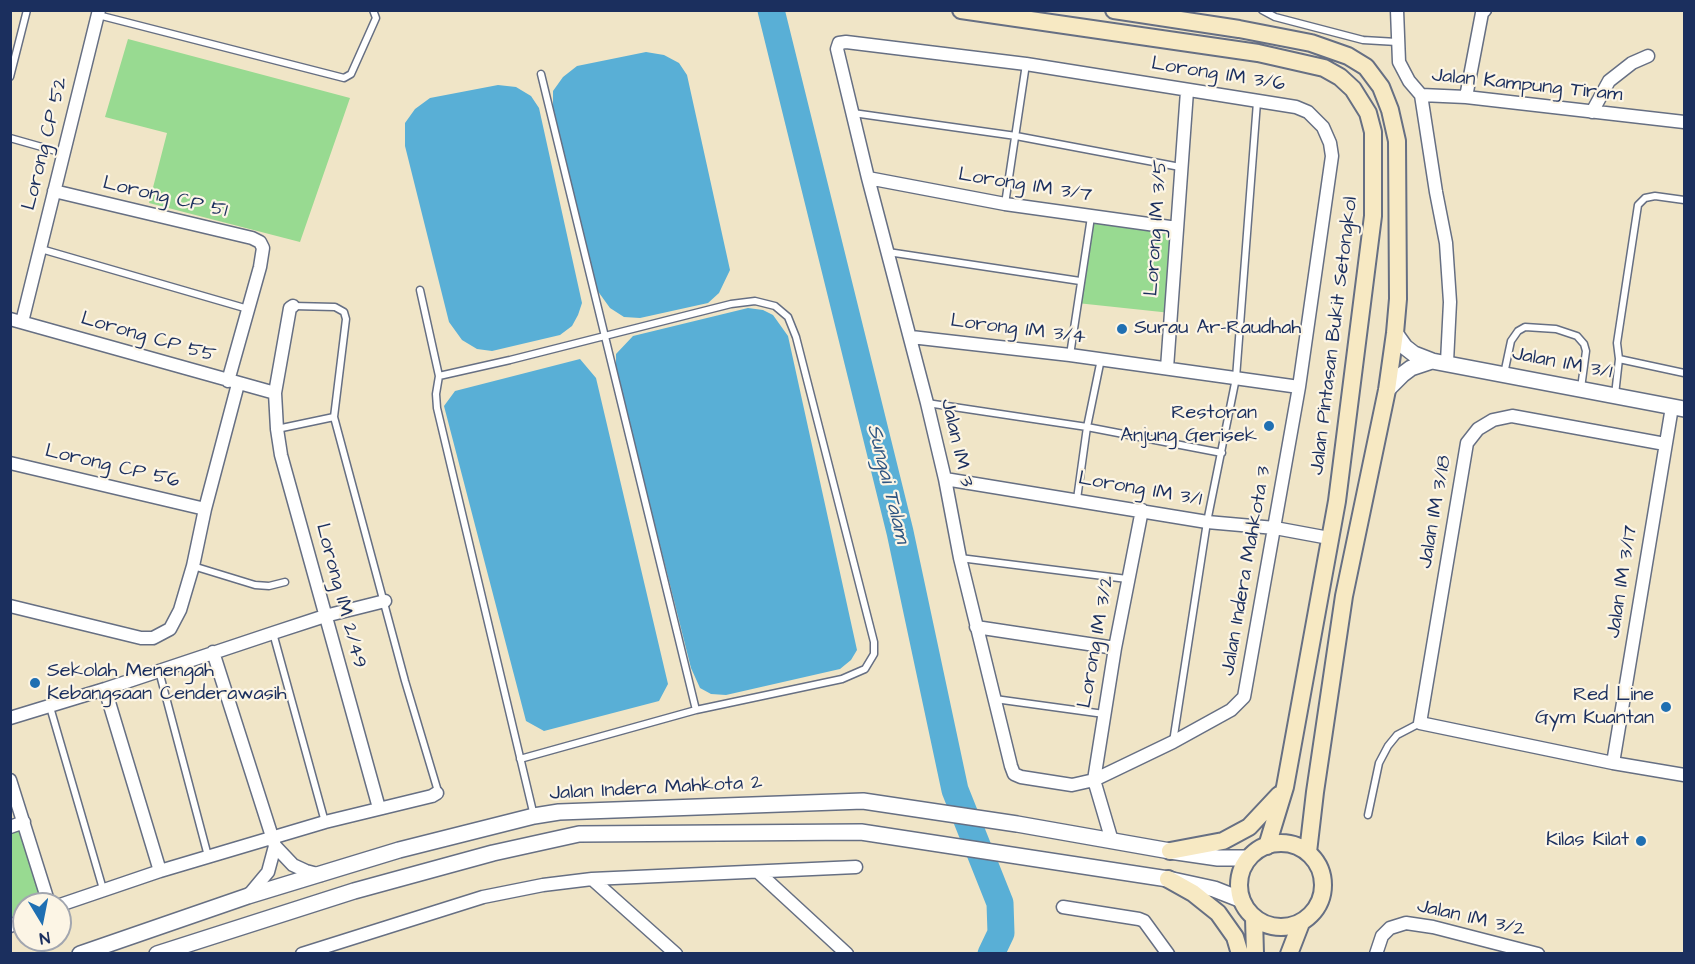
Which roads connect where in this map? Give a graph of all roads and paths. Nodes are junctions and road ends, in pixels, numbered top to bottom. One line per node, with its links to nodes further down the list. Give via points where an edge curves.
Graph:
1 (27, 10): 14 (lane)
2 (373, 10): 8 (lane, via 376,18 351,74 344,78)
3 (961, 10): 71 (main road, Jalan Pintasan Bukit Setongkol, via 1290,59 1324,68 1340,77 1361,99 1373,132 1373,216 1337,501)
4 (1114, 10): 39 (main road, via 1311,43 1366,67 1381,87 1397,141)
5 (1262, 10): 9 (lane, via 1362,40)
6 (1397, 10): 9 (street, Jalan Kampung Tiram)
7 (1485, 10): 17 (street)
8 (99, 13): 24 (street, Lorong CP 52)
9 (1397, 42): 16 (street, Jalan Kampung Tiram, via 1403,72)
10 (839, 43): 12 (street, Lorong IM 3/6); 20 (street, Jalan IM 3, via 837,49)
11 (1648, 56): 19 (street, via 1609,81)
12 (1026, 64): 15 (street, Lorong IM 3/6); 22 (lane)
13 (541, 74): 40 (lane)
14 (10, 77)
15 (1187, 91): 18 (street, Lorong IM 3/6); 25 (street, Lorong IM 3/5)
16 (1421, 95): 17 (street, Jalan Kampung Tiram); 45 (street, via 1446,243 1450,302)
17 (1466, 97): 19 (street, Jalan Kampung Tiram)
18 (1257, 102): 50 (lane); 52 (street, Lorong IM 3/6, via 1308,112 1323,127 1332,156)
19 (1592, 112): 21 (street, Jalan Kampung Tiram)
20 (852, 113): 22 (lane); 26 (street, Jalan IM 3)
21 (1684, 122)
22 (1016, 136): 25 (lane); 29 (lane)
23 (10, 138): 24 (lane)
24 (63, 153): 27 (street, Lorong CP 52)
25 (1180, 167): 31 (street, Lorong IM 3/5)
26 (868, 178): 29 (street, Lorong IM 3/7); 33 (street, Jalan IM 3)
27 (54, 191): 32 (street, Lorong CP 52); 37 (street, Lorong CP 51, via 260,242 260,267)
28 (1684, 200): 44 (lane, via 1655,196 1638,205 1618,329)
29 (1005, 204): 30 (street, Lorong IM 3/7)
30 (1091, 217): 31 (street, Lorong IM 3/7); 34 (lane)
31 (1177, 228): 46 (street, Lorong IM 3/5)
32 (41, 249): 37 (lane); 38 (street, Lorong CP 52)
33 (887, 252): 34 (lane); 41 (street, Jalan IM 3)
34 (1080, 281): 42 (lane)
35 (420, 290): 49 (lane)
36 (294, 306): 55 (street, Lorong IM 2/49, via 290,308); 59 (lane, via 344,312)
37 (249, 309): 51 (street)
38 (16, 321): 51 (street, Lorong CP 55)
39 (1395, 333): 45 (street, Jalan IM 3/1, via 1414,354); 54 (main road)
40 (605, 336): 49 (lane); 87 (lane); 87 (lane, via 755,301 775,306 788,317 874,642 874,654 865,669 842,679)
41 (911, 337): 42 (street, Lorong IM 3/4); 57 (street, Jalan IM 3)
42 (1070, 355): 43 (street, Lorong IM 3/4)
43 (1101, 359): 46 (street, Lorong IM 3/4); 60 (lane)
44 (1619, 359): 47 (lane); 56 (lane)
45 (1440, 361): 48 (street, Jalan IM 3/1); 54 (street, via 1412,368)
46 (1167, 368): 50 (street, Lorong IM 3/4)
47 (1684, 373)
48 (1504, 374): 53 (street, Jalan IM 3/1); 53 (lane, via 1511,341 1518,330 1556,329 1577,336 1584,344)
49 (439, 376): 92 (lane, via 437,408)
50 (1236, 378): 52 (street, Lorong IM 3/4); 63 (lane)
51 (233, 382): 55 (street, Lorong CP 55); 67 (street)
52 (1299, 387): 70 (street, Jalan Indera Mahkota 3)
53 (1580, 389): 56 (street, Jalan IM 3/1)
54 (1387, 390): 109 (main road, via 1344,596)
55 (276, 393): 61 (street, Lorong IM 2/49)
56 (1615, 396): 58 (street, Jalan IM 3/1)
57 (927, 403): 60 (lane); 65 (street, Jalan IM 3)
58 (1678, 408): 62 (street, Jalan IM 3/17)
59 (334, 417): 61 (lane); 76 (lane)
60 (1087, 427): 63 (lane); 66 (lane)
61 (277, 429): 78 (street, Lorong IM 2/49)
62 (1665, 444): 90 (street, Jalan IM 3/18, via 1512,416 1493,420 1478,429 1467,443); 93 (street, Jalan IM 3/17)
63 (1222, 453): 69 (lane)
64 (10, 463): 67 (street, Lorong CP 56)
65 (945, 479): 66 (street, Lorong IM 3/1); 72 (street, Jalan IM 3)
66 (1077, 500): 68 (street, Lorong IM 3/1)
67 (205, 509): 73 (street)
68 (1142, 510): 69 (street, Lorong IM 3/1); 74 (street, Lorong IM 3/2)
69 (1207, 522): 70 (street, Lorong IM 3/1); 91 (lane)
70 (1275, 528): 71 (street, Lorong IM 3/1); 91 (street, Jalan Indera Mahkota 3, via 1244,697 1231,710)
71 (1329, 537): 97 (main road, Jalan Pintasan Bukit Setongkol)
72 (960, 558): 74 (lane); 79 (street, Jalan IM 3)
73 (193, 566): 75 (lane, via 255,585); 77 (street, via 176,622 153,638)
74 (1127, 579): 81 (street, Lorong IM 3/2)
75 (285, 582)
76 (385, 602): 78 (street); 98 (lane)
77 (10, 606)
78 (325, 616): 80 (street); 99 (street, Lorong IM 2/49)
79 (976, 627): 81 (street); 85 (street, Jalan IM 3)
80 (273, 633): 82 (street); 103 (lane)
81 (1115, 648): 88 (street, Lorong IM 3/2)
82 (213, 652): 83 (street); 106 (street)
83 (159, 671): 84 (street); 110 (lane)
84 (105, 689): 86 (street); 113 (street)
85 (995, 699): 88 (lane); 96 (street, Jalan IM 3, via 1014,774 1072,785)
86 (50, 707): 89 (street); 118 (lane)
87 (696, 710): 92 (lane)
88 (1104, 714): 96 (street, Lorong IM 3/2)
89 (10, 718)
90 (1420, 723): 93 (street); 100 (lane, via 1397,735 1388,746 1379,763)
91 (1173, 742): 96 (street, Jalan Indera Mahkota 3)
92 (520, 759): 101 (lane)
93 (1613, 763): 94 (street)
94 (1684, 775)
95 (10, 780): 102 (street)
96 (1094, 780): 105 (street)
97 (1285, 787): 107 (main road, Jalan Pintasan Bukit Setongkol); 108 (main road, via 1249,827 1223,841)
98 (437, 793): 99 (street)
99 (379, 808): 103 (street)
100 (1368, 815)
101 (534, 816): 105 (street, Jalan Indera Mahkota 2, via 863,801); 115 (street, Jalan Indera Mahkota 2, via 399,850)
102 (24, 822): 104 (street); 119 (street)
103 (326, 822): 106 (street)
104 (10, 827)
105 (1112, 841): 108 (street, Jalan Indera Mahkota 2)
106 (274, 842): 110 (street); 115 (street, via 293,865); 120 (street, via 268,872)
107 (1267, 846): 109 (main road, via 1295,845); 111 (main road)
108 (1170, 851): 111 (street, Jalan Indera Mahkota 2)
109 (1308, 852): 125 (main road, via 1320,869 1324,890 1316,909)
110 (208, 856): 113 (street)
111 (1249, 858): 122 (main road, via 1240,878)
112 (856, 867): 114 (street)
113 (160, 870): 118 (street)
114 (758, 872): 116 (street); 131 (street)
115 (322, 875): 120 (street, Jalan Indera Mahkota 2)
116 (592, 879): 129 (street, via 483,897); 130 (street)
117 (1168, 879): 122 (street, Jalan Indera Mahkota 2); 128 (street, Jalan Indera Mahkota 2, via 861,832 579,834 354,891); 133 (main road, via 1218,913 1235,937)
118 (102, 889): 121 (street)
119 (45, 892)
120 (248, 897): 127 (street, Jalan Indera Mahkota 2)
121 (72, 900)
122 (1242, 900): 124 (main road)
123 (1063, 907): 132 (street, via 1144,921)
124 (1254, 918): 125 (main road, via 1276,927); 134 (main road)
125 (1301, 923): 135 (main road)
126 (1523, 952): 136 (street, Jalan IM 3/2, via 1406,923 1390,928 1382,936); 137 (street, Jalan IM 3/2)
127 (80, 954)
128 (157, 954)
129 (302, 954)
130 (676, 954)
131 (847, 954)
132 (1168, 954)
133 (1240, 954)
134 (1255, 954)
135 (1289, 954)
136 (1376, 954)
137 (1538, 954)

